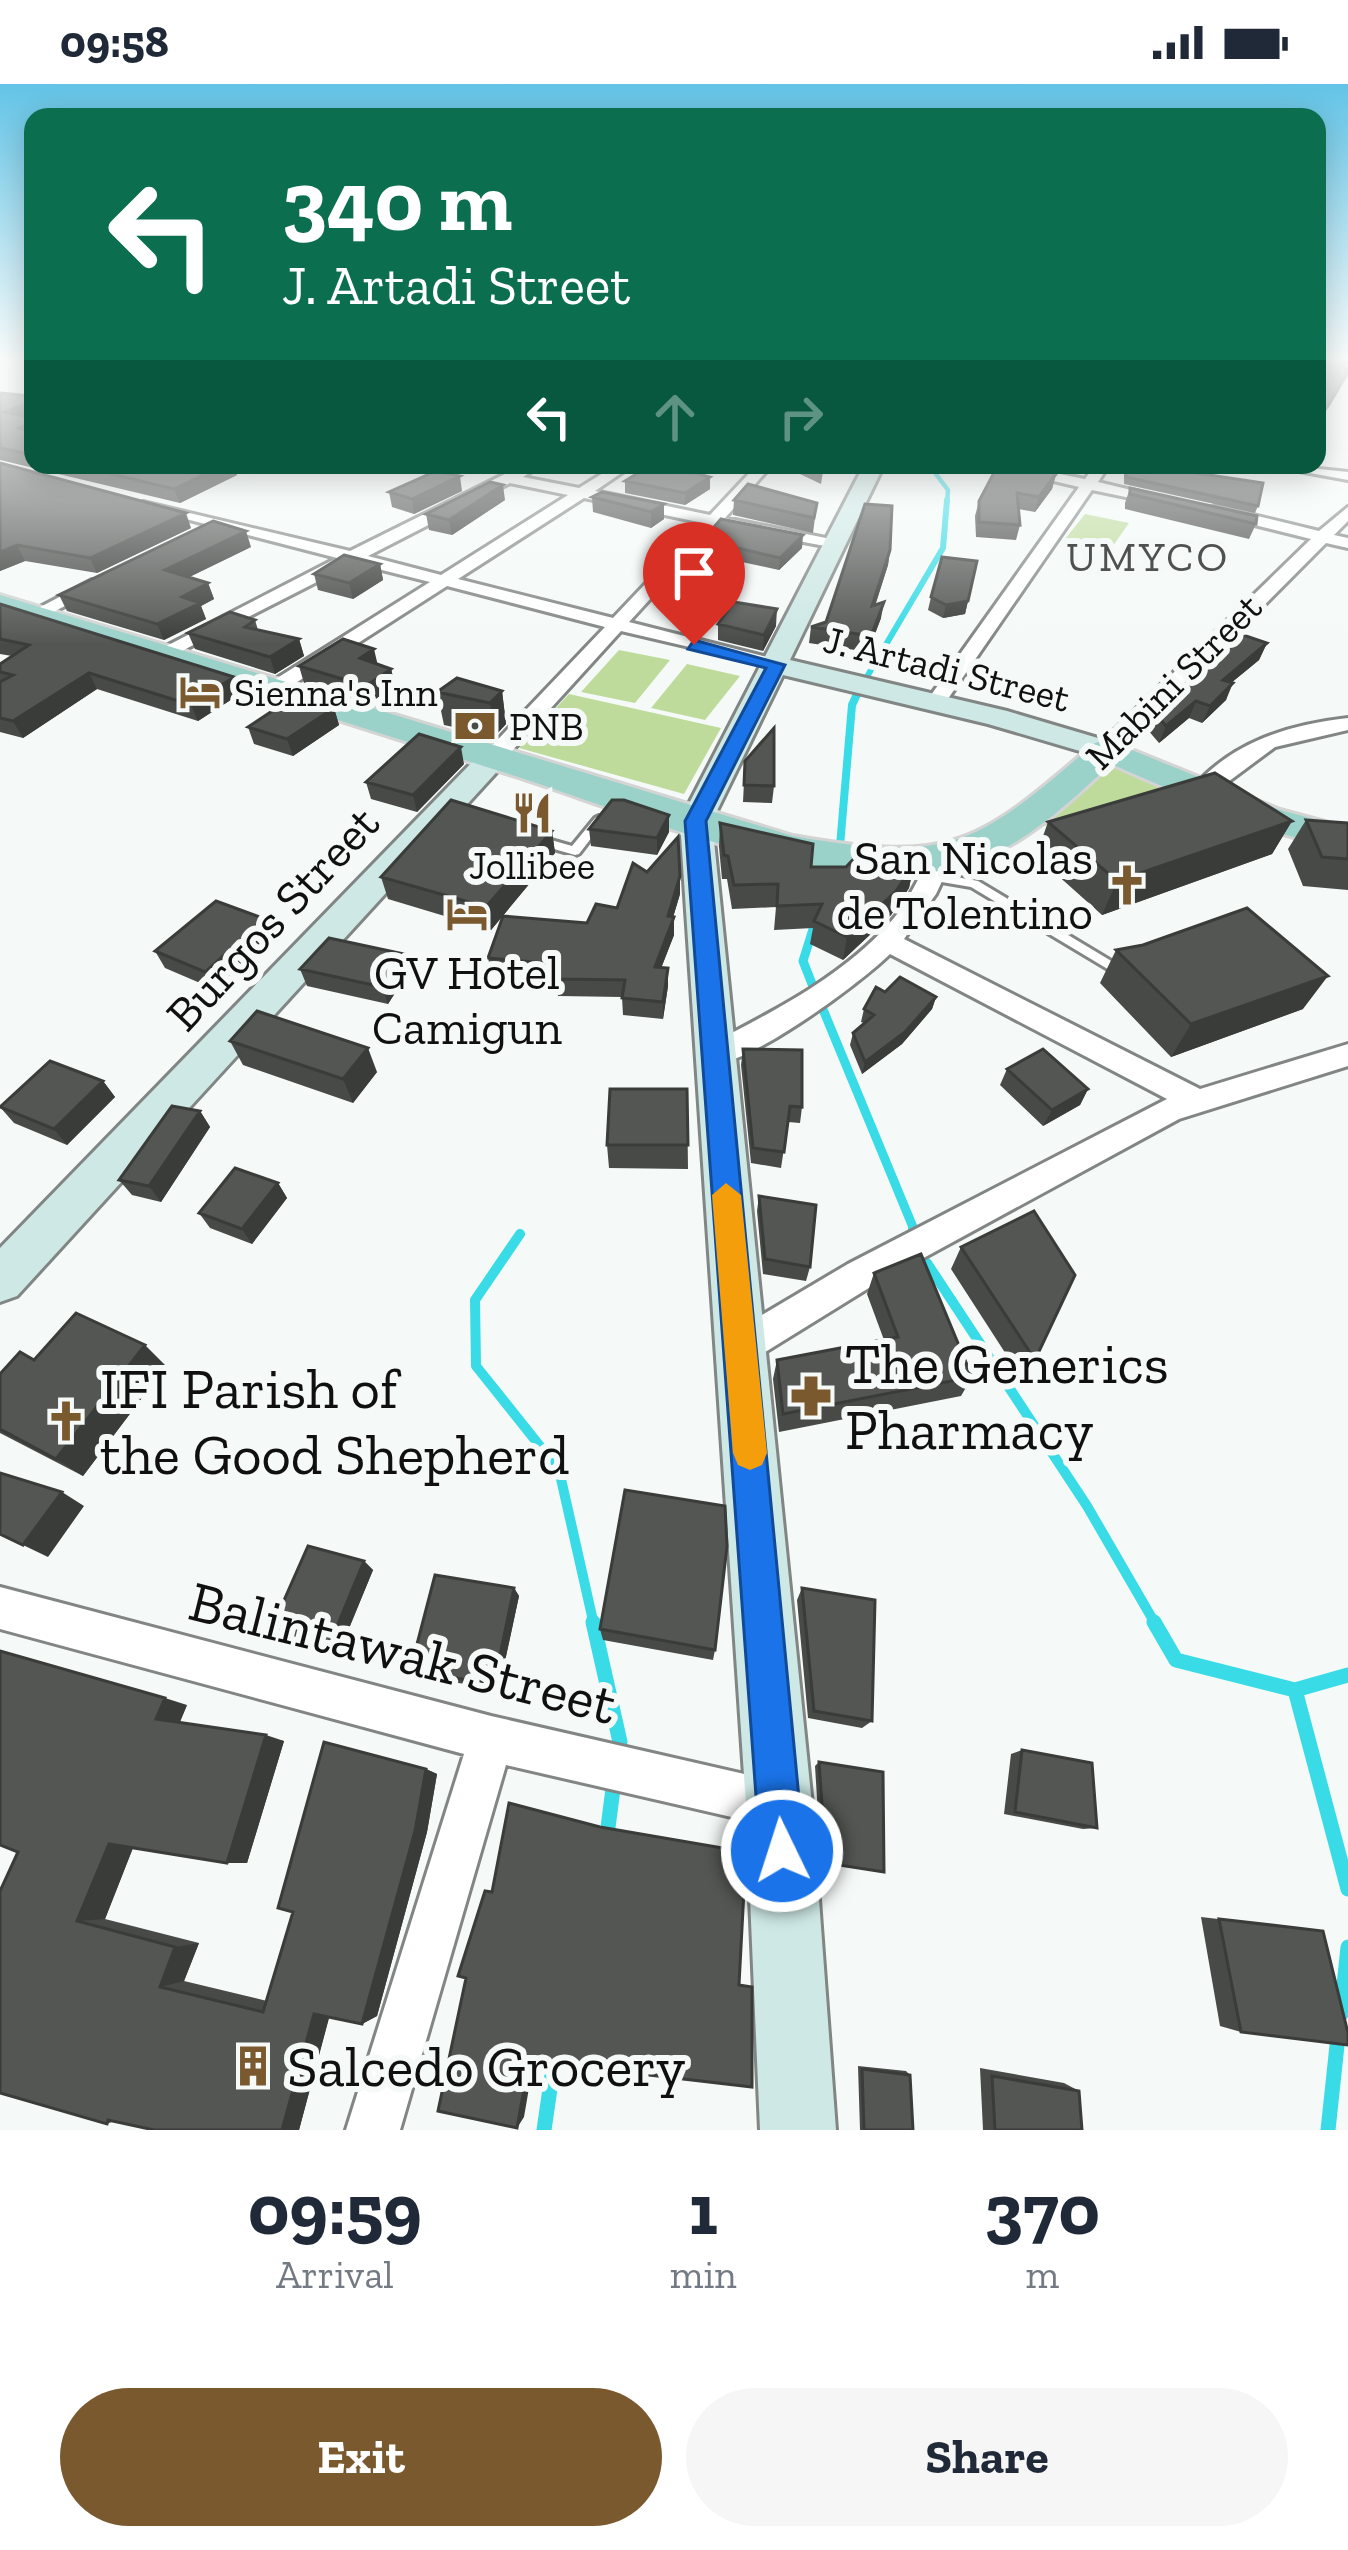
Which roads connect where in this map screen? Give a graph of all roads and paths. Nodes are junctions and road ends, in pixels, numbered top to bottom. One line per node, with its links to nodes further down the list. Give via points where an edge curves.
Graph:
1 (516, 474): 7 (street)
2 (612, 474): 9 (street)
3 (757, 474): 14 (street, Burgos Street)
4 (870, 474): 19 (street)
5 (1038, 474): 8 (street)
6 (1096, 474): 8 (street)
7 (508, 478): 9 (street); 20 (street)
8 (1089, 484): 11 (street); 29 (street)
9 (581, 493): 14 (street); 22 (street)
10 (134, 501): 15 (street, J. Artadi Street)
11 (1181, 504)
12 (1204, 508): 17 (street)
13 (1348, 512): 17 (street, Mabini Street)
14 (713, 520): 19 (street); 25 (street, Burgos Street)
15 (223, 524): 16 (street); 20 (street, J. Artadi Street)
16 (202, 534)
17 (1320, 535): 18 (street); 31 (street, Mabini Street)
18 (1348, 542)
19 (835, 545): 27 (street)
20 (350, 557): 22 (street, J. Artadi Street); 26 (street)
21 (118, 574): 24 (street)
22 (440, 581): 25 (street, J. Artadi Street); 28 (street)
23 (0, 604): 24 (main road)
24 (34, 615): 26 (main road)
25 (613, 626): 27 (street, J. Artadi Street); 32 (street, Burgos Street)
26 (161, 655): 28 (main road)
27 (776, 665): 29 (street, J. Artadi Street); 36 (street)
28 (273, 689): 32 (main road)
29 (936, 702): 31 (street, J. Artadi Street)
30 (1348, 724): 33 (street, via 1264,741)
31 (1107, 750): 33 (main road); 40 (main road, Mabini Street)
32 (493, 758): 34 (main road); 47 (street, Burgos Street, via 453,815)
33 (1201, 790): 35 (main road, Mabini Street); 39 (main road)
34 (617, 797): 36 (main road); 38 (lane, via 575,851)
35 (1155, 803)
36 (696, 821): 41 (main road); 45 (street)
37 (1069, 827): 40 (main road, Mabini Street)
38 (531, 838)
39 (1348, 840)
40 (991, 842): 41 (main road, Mabini Street)
41 (937, 868): 42 (street); 43 (lane)
42 (886, 941): 45 (street, via 802,1008); 46 (street)
43 (1121, 970)
44 (1348, 1055): 46 (street)
45 (713, 1056): 48 (street)
46 (1197, 1101): 48 (street, via 1108,1140)
47 (0, 1281)
48 (741, 1347): 51 (street)
49 (0, 1608): 50 (street, Balintawak Street)
50 (491, 1739): 51 (street, Balintawak Street); 52 (street)
51 (779, 1804): 53 (street)
52 (374, 2130)
53 (799, 2130)

